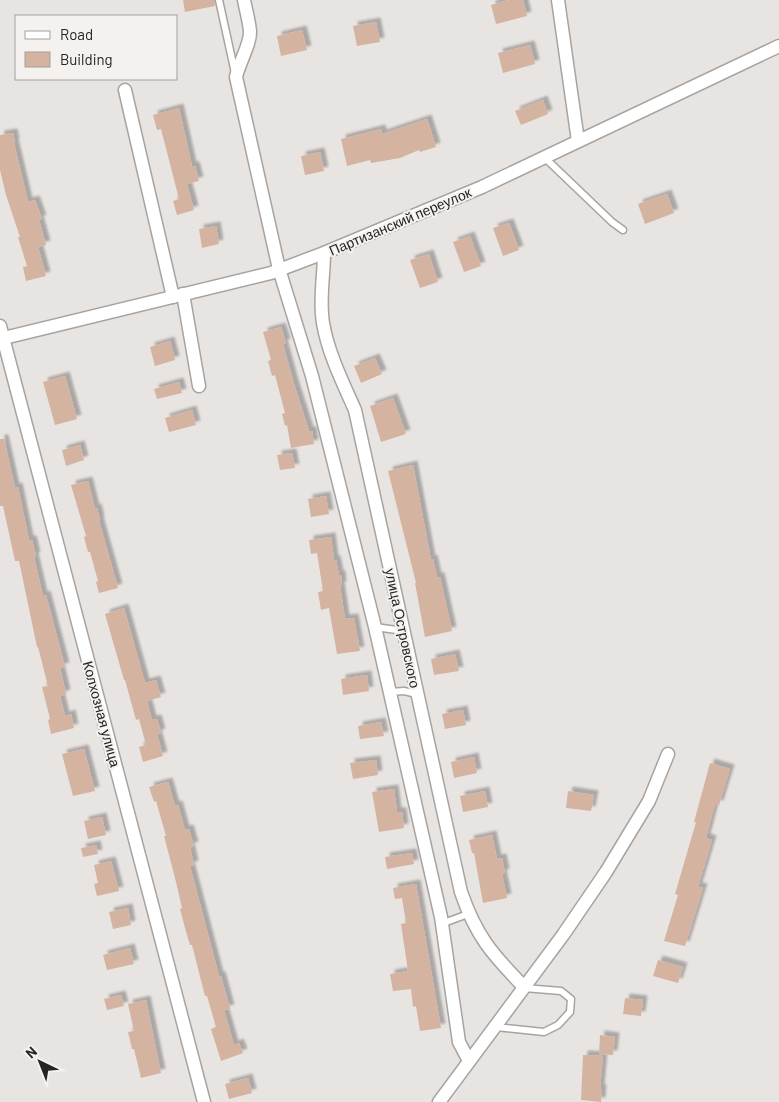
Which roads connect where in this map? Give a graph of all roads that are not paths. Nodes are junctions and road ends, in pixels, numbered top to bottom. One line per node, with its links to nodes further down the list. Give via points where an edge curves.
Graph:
1 (219, 0): 5 (lane)
2 (244, 0): 5 (street, via 250,32)
3 (558, 0): 7 (street)
4 (779, 46): 7 (street, Партизанский переулок)
5 (236, 76): 11 (street)
6 (126, 90): 12 (street)
7 (578, 141): 8 (street, Партизанский переулок)
8 (544, 157): 9 (lane); 10 (street, Партизанский переулок, via 482,187)
9 (623, 230)
10 (324, 253): 11 (street, Партизанский переулок); 16 (street, улица Островского, via 323,323 355,410)
11 (279, 270): 12 (street, Партизанский переулок); 15 (street, via 312,376)
12 (178, 296): 13 (street, Партизанский переулок); 14 (street)
13 (1, 335): 25 (street, Колхозная улица)
14 (199, 386)
15 (375, 627): 16 (lane); 17 (street)
16 (404, 631): 18 (street, улица Островского)
17 (390, 692): 18 (lane, via 404,690); 21 (street)
18 (418, 695): 20 (street, улица Островского)
19 (668, 754): 22 (street, via 649,801 606,872)
20 (468, 914): 21 (lane); 22 (street, улица Островского, via 491,952)
21 (441, 924): 24 (street, via 458,1042)
22 (523, 988): 23 (street); 23 (lane, via 561,992 571,999 570,1012 558,1025 544,1032)
23 (495, 1026): 24 (street)
24 (469, 1061): 26 (street)
25 (204, 1102)
26 (439, 1102)

